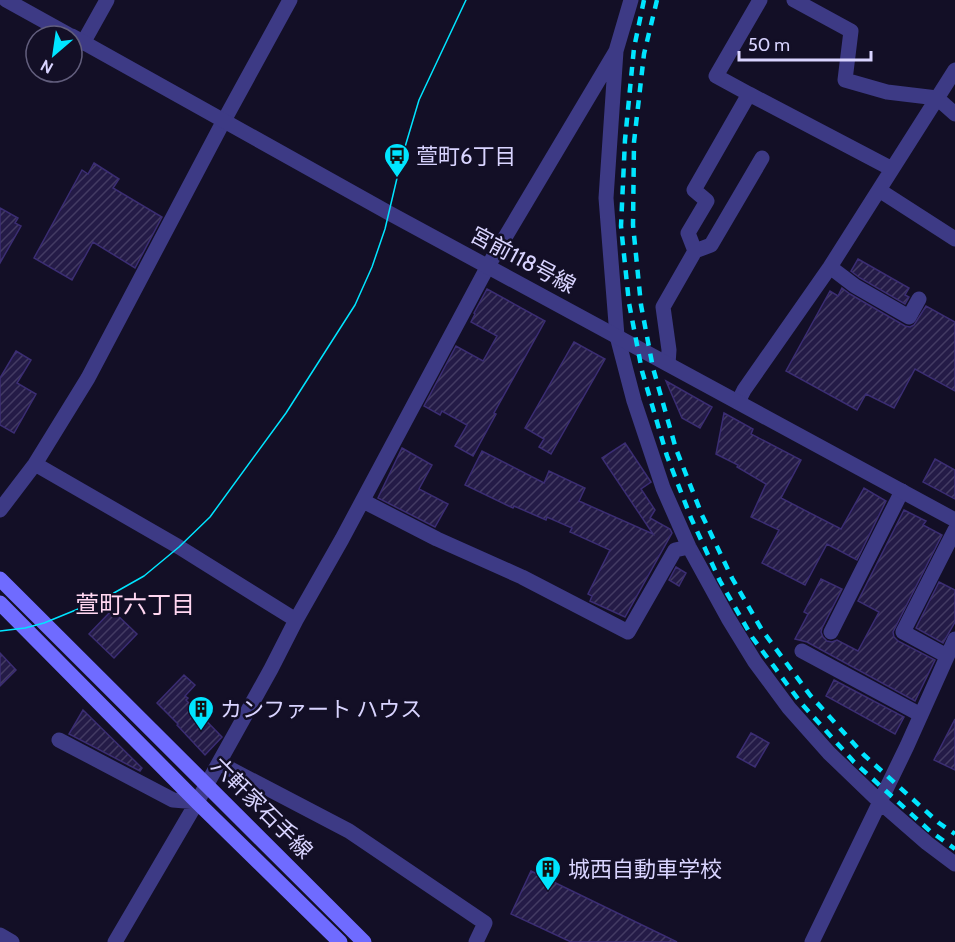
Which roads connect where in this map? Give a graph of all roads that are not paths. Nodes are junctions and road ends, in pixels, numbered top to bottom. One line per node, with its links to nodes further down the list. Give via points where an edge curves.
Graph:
1 (6, 0): 7 (street, 宮前118号線)
2 (107, 0): 8 (street)
3 (290, 0): 15 (street)
4 (631, 0): 10 (street)
5 (760, 0): 12 (street, via 717,76)
6 (794, 0): 13 (street, via 851,31 845,80 887,92)
7 (50, 24)
8 (84, 28)
9 (84, 42): 15 (street, 宮前118号線)
10 (616, 51): 21 (street); 24 (street, via 606,198)
11 (955, 70): 13 (street)
12 (749, 94): 17 (street); 20 (street, via 694,190 707,201 688,233)
13 (937, 98): 14 (street); 17 (street)
14 (955, 114)
15 (224, 121): 21 (street, 宮前118号線); 27 (street, via 88,378)
16 (762, 158): 20 (street, via 711,245)
17 (892, 169): 18 (street)
18 (879, 190): 19 (street); 22 (street)
19 (955, 239)
20 (695, 251): 25 (street, via 663,306)
21 (488, 266): 24 (street, 宮前118号線); 29 (street)
22 (830, 267): 23 (street, via 909,317); 26 (street)
23 (920, 299)
24 (617, 336): 25 (street, 宮前118号線); 33 (street, via 663,488)
25 (668, 363): 26 (street, 宮前118号線)
26 (738, 402): 28 (street, 宮前118号線)
27 (35, 464): 30 (street); 36 (street)
28 (902, 491): 31 (street, 宮前118号線); 37 (street)
29 (363, 501): 33 (street, via 628,632 675,550); 36 (street)
30 (0, 510)
31 (955, 520)
32 (955, 530): 40 (street, via 903,632)
33 (689, 547): 46 (street, via 755,662 789,708)
34 (0, 579): 44 (main road, 六軒家石手線)
35 (0, 603): 45 (main road, 六軒家石手線)
36 (296, 620): 43 (street)
37 (831, 632)
38 (955, 639): 40 (street)
39 (802, 651): 41 (street)
40 (947, 656): 41 (street)
41 (921, 715): 46 (street)
42 (59, 740): 45 (street, via 173,800)
43 (219, 763): 44 (street); 53 (street, via 349,831 485,923)
44 (207, 784): 45 (street); 52 (main road, 六軒家石手線)
45 (197, 801): 50 (street); 51 (main road, 六軒家石手線)
46 (880, 802): 47 (street); 54 (street)
47 (955, 864)
48 (0, 935): 49 (street)
49 (12, 942)
50 (115, 942)
51 (340, 942)
52 (364, 942)
53 (476, 942)
54 (812, 942)

